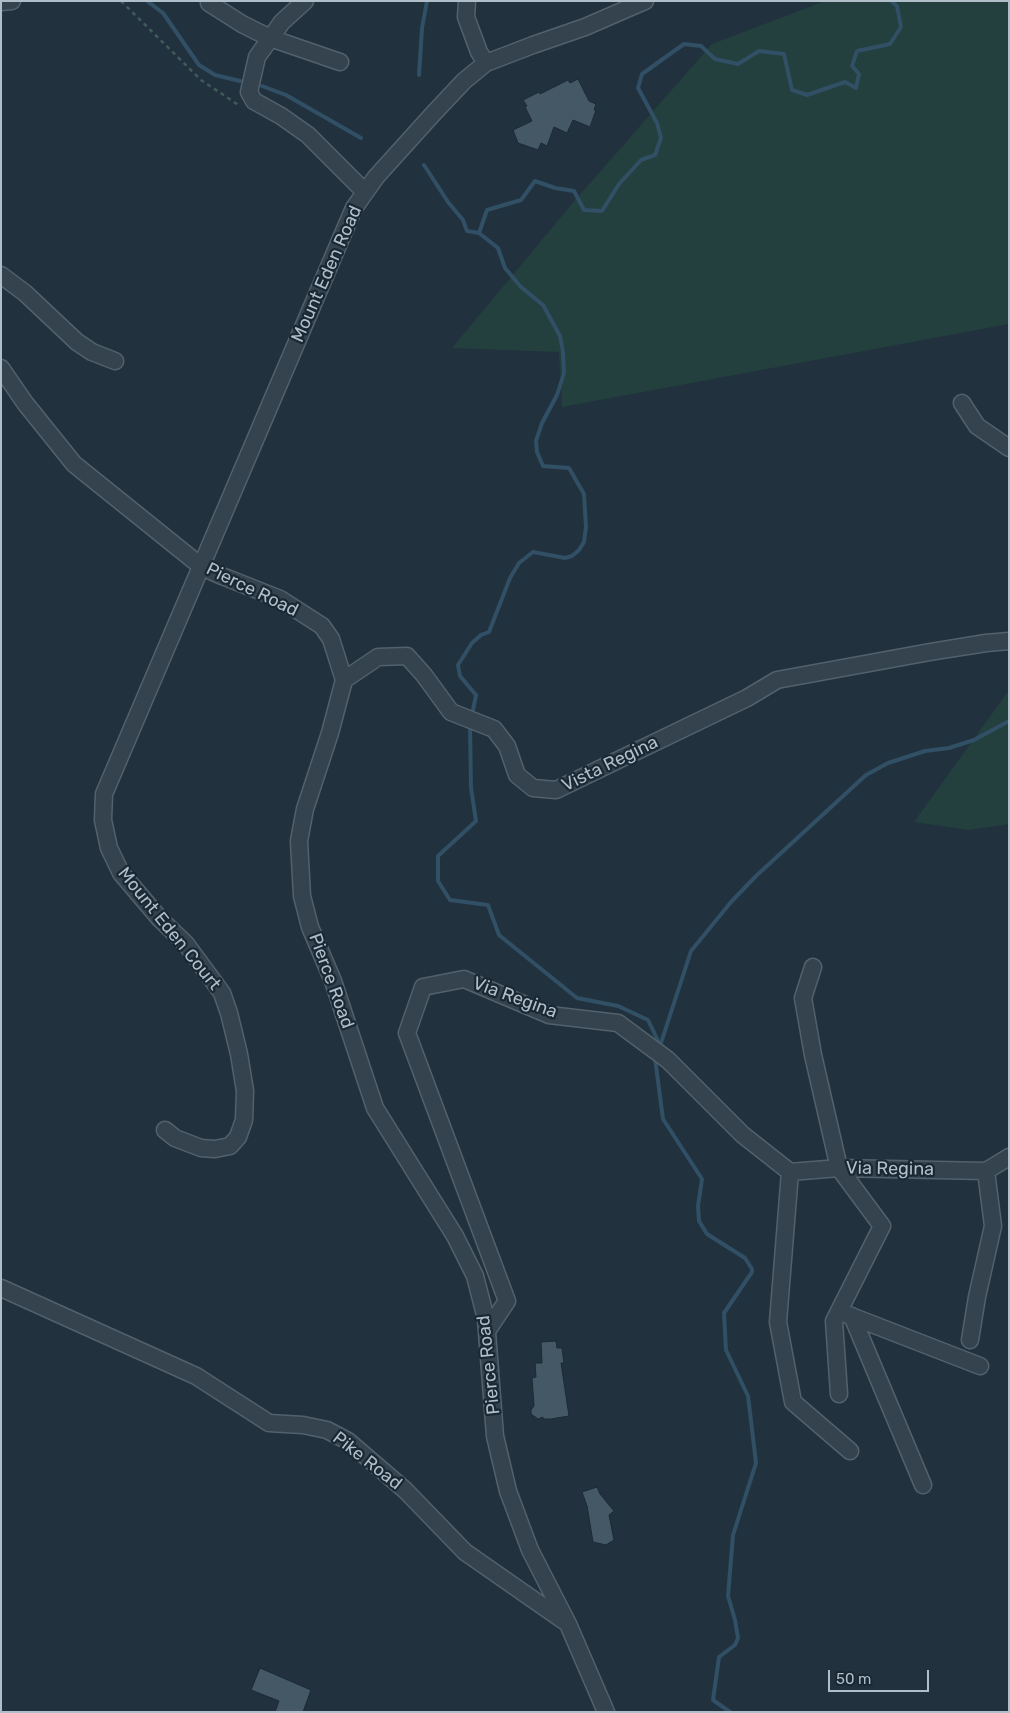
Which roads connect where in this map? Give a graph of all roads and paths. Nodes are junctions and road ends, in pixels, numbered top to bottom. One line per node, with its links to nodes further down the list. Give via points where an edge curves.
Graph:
1 (12, 1): 5 (street)
2 (305, 1): 7 (street)
3 (467, 1): 9 (street, via 466,17)
4 (646, 1): 9 (street, Mount Eden Road)
5 (1, 2)
6 (209, 3): 7 (street)
7 (270, 38): 8 (street); 10 (street, via 257,57 249,92 254,101 308,135)
8 (340, 62)
9 (486, 63): 10 (street, Mount Eden Road, via 432,115)
10 (365, 192): 16 (street, Mount Eden Road, via 354,208)
11 (1, 275): 12 (street, via 77,342 102,358)
12 (114, 361)
13 (1, 368): 16 (street, Pierce Road, via 74,464)
14 (962, 403): 15 (street, via 977,426)
15 (1009, 448)
16 (202, 566): 18 (street, Pierce Road, via 280,599 322,626 331,639); 20 (street, Mount Eden Court, via 104,794 103,820 109,848 121,873 186,944 222,993 239,1054 245,1091 244,1120 238,1137 230,1146 201,1148)
17 (1009, 642): 18 (street, Vista Regina, via 930,652 776,680 747,698 556,790 533,788 517,775 507,746 494,729 451,712 407,656 378,656)
18 (344, 680): 27 (street, Pierce Road, via 305,809 299,841 302,896 310,927 333,982 375,1108 455,1236 475,1276)
19 (813, 967): 22 (street, via 804,998 813,1055)
20 (165, 1130)
21 (1009, 1157): 23 (street)
22 (839, 1168): 23 (street, Via Regina); 24 (street, Via Regina); 26 (street, via 882,1226)
23 (986, 1171): 28 (street, via 993,1226)
24 (790, 1172): 27 (street, Via Regina, via 742,1135 668,1060 618,1023 549,1015 464,979 423,987 407,1033 507,1301); 31 (street, via 778,1322 793,1402)
25 (1, 1288): 33 (street, Pike Road, via 196,1376 269,1423 327,1430 348,1441 405,1490 465,1552)
26 (846, 1314): 29 (street); 30 (street, via 834,1321); 32 (street)
27 (487, 1331): 33 (street, Pierce Road, via 495,1436 508,1491 530,1550)
28 (970, 1340)
29 (980, 1366)
30 (839, 1394)
31 (850, 1451)
32 (922, 1485)
33 (568, 1624): 34 (street, Pierce Road)
34 (606, 1712)

